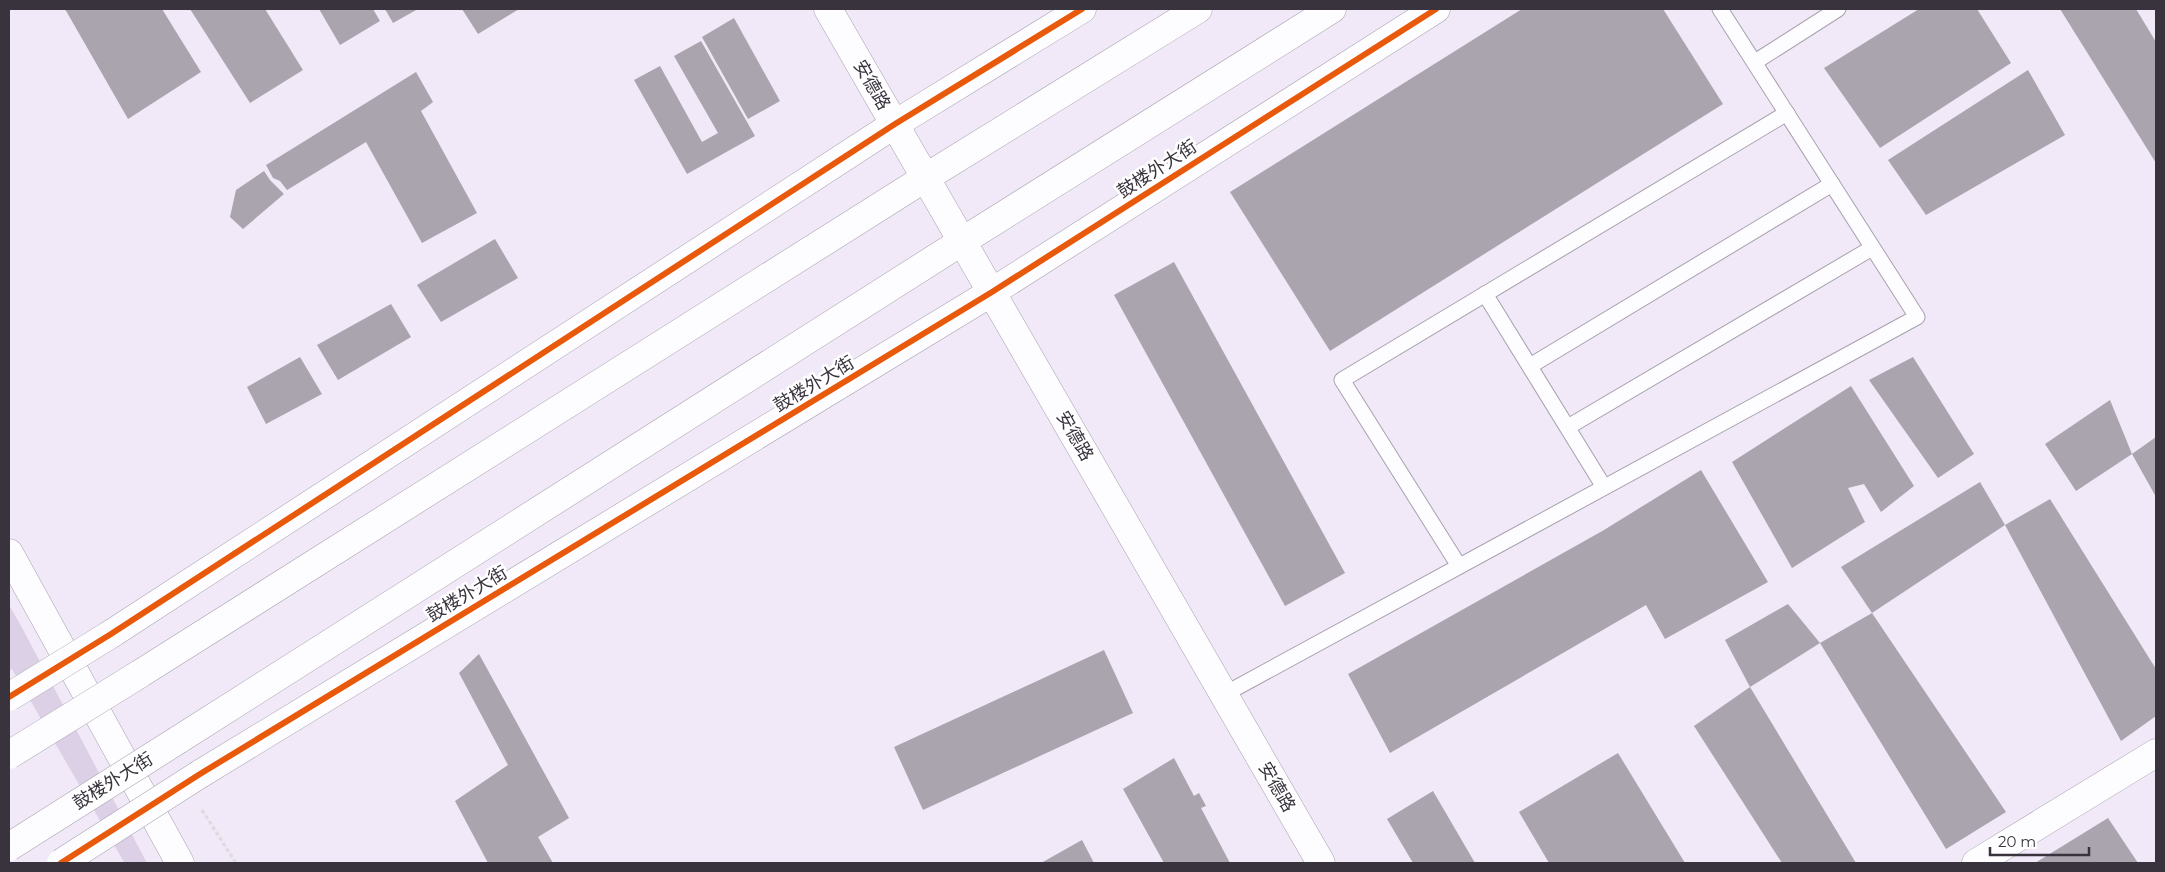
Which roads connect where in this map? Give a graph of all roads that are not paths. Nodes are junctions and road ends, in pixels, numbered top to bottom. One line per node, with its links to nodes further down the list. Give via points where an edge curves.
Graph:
1 (828, 9): 10 (street, 安德路)
2 (1082, 9): 10 (street)
3 (1198, 9): 11 (street)
4 (1332, 9): 13 (street, 鼓楼外大街)
5 (1436, 9): 15 (street, 鼓楼外大街)
6 (1720, 9): 8 (lane)
7 (1838, 9): 8 (lane)
8 (1755, 62): 9 (lane)
9 (1787, 113): 12 (lane); 16 (lane)
10 (894, 124): 11 (street, 安德路); 23 (street, bridge, via 111,634)
11 (925, 178): 13 (street, 安德路); 24 (street, bridge)
12 (1832, 184): 14 (lane); 17 (lane)
13 (961, 242): 15 (street, 安德路); 26 (street, 鼓楼外大街, bridge)
14 (1872, 248): 18 (lane); 19 (lane, via 1917,317)
15 (992, 292): 22 (street, 安德路); 27 (street, 鼓楼外大街, bridge, via 200,774)
16 (1485, 294): 17 (lane); 21 (lane, via 1342,380)
17 (1530, 366): 18 (lane)
18 (1568, 427): 19 (lane)
19 (1604, 487): 21 (lane)
20 (9, 553): 28 (street)
21 (1459, 566): 22 (lane)
22 (1223, 695): 29 (street, 安德路)
23 (9, 697)
24 (9, 754)
25 (2156, 754): 30 (street)
26 (9, 847)
27 (61, 863)
28 (180, 863)
29 (1321, 863)
30 (1976, 863)

